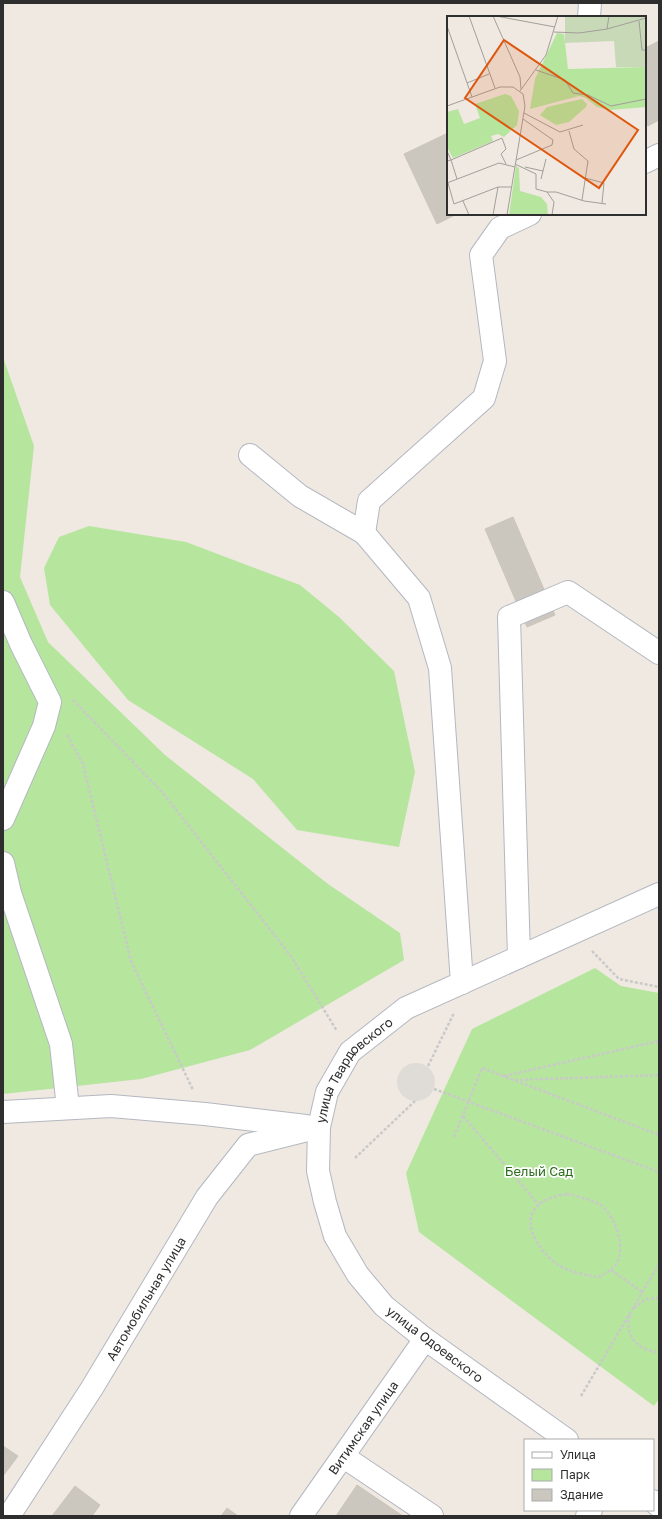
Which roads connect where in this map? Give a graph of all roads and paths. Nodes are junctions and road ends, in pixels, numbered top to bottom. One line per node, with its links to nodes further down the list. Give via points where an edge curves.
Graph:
1 (590, 3): 2 (street)
2 (590, 16)
3 (528, 215): 5 (street, via 500,228 480,255 495,361 484,398 369,501)
4 (250, 455): 5 (street, via 300,496)
5 (364, 533): 14 (street, via 419,598 440,668)
6 (3, 602): 8 (street, via 21,644)
7 (659, 653): 13 (street, via 568,592 509,617)
8 (60, 699): 9 (street, via 44,726); 18 (path, via 162,792 291,956); 28 (path, via 82,764 131,961)
9 (3, 819)
10 (3, 863): 26 (street, via 10,893 61,1044)
11 (659, 894): 13 (street, улица Твардовского)
12 (585, 954): 15 (path, via 592,951 619,979)
13 (520, 957): 14 (street, улица Твардовского)
14 (462, 983): 18 (street, улица Твардовского, via 406,1008)
15 (659, 987)
16 (456, 1008): 19 (path)
17 (659, 1041): 21 (path)
18 (350, 1052): 30 (street, улица Твардовского, via 327,1092)
19 (428, 1066)
20 (659, 1075): 22 (path)
21 (504, 1076): 22 (path); 25 (path, via 482,1068)
22 (513, 1080): 31 (path)
23 (434, 1089): 25 (path)
24 (414, 1101): 33 (path)
25 (470, 1102): 29 (path); 34 (path)
26 (68, 1108): 27 (street, улица Твардовского); 28 (street, улица Твардовского, via 111,1106)
27 (3, 1112)
28 (205, 1114): 30 (street, улица Твардовского)
29 (463, 1116): 32 (path); 35 (path)
30 (319, 1127): 41 (street, улица Одоевского, via 318,1171 335,1236 358,1275 384,1306); 46 (street, Автомобильная улица, via 248,1145 207,1197 92,1388)
31 (659, 1135)
32 (454, 1137)
33 (355, 1158)
34 (659, 1172)
35 (539, 1205): 37 (path, via 532,1216 532,1230 537,1243 551,1259 566,1269 592,1276 599,1277); 37 (path, via 556,1196 567,1194 600,1205 616,1227 621,1242 617,1263)
36 (659, 1264): 38 (path)
37 (611, 1270): 38 (path)
38 (642, 1292): 40 (path)
39 (659, 1298): 40 (path, via 646,1299)
40 (632, 1310): 42 (path, via 628,1328 636,1344 643,1349); 43 (path)
41 (425, 1340): 44 (street, улица Одоевского); 45 (street, Витимская улица)
42 (659, 1352)
43 (581, 1396)
44 (566, 1439)
45 (344, 1457): 47 (street, Витимская улица); 48 (street)
46 (9, 1516)
47 (301, 1516)
48 (432, 1516)

